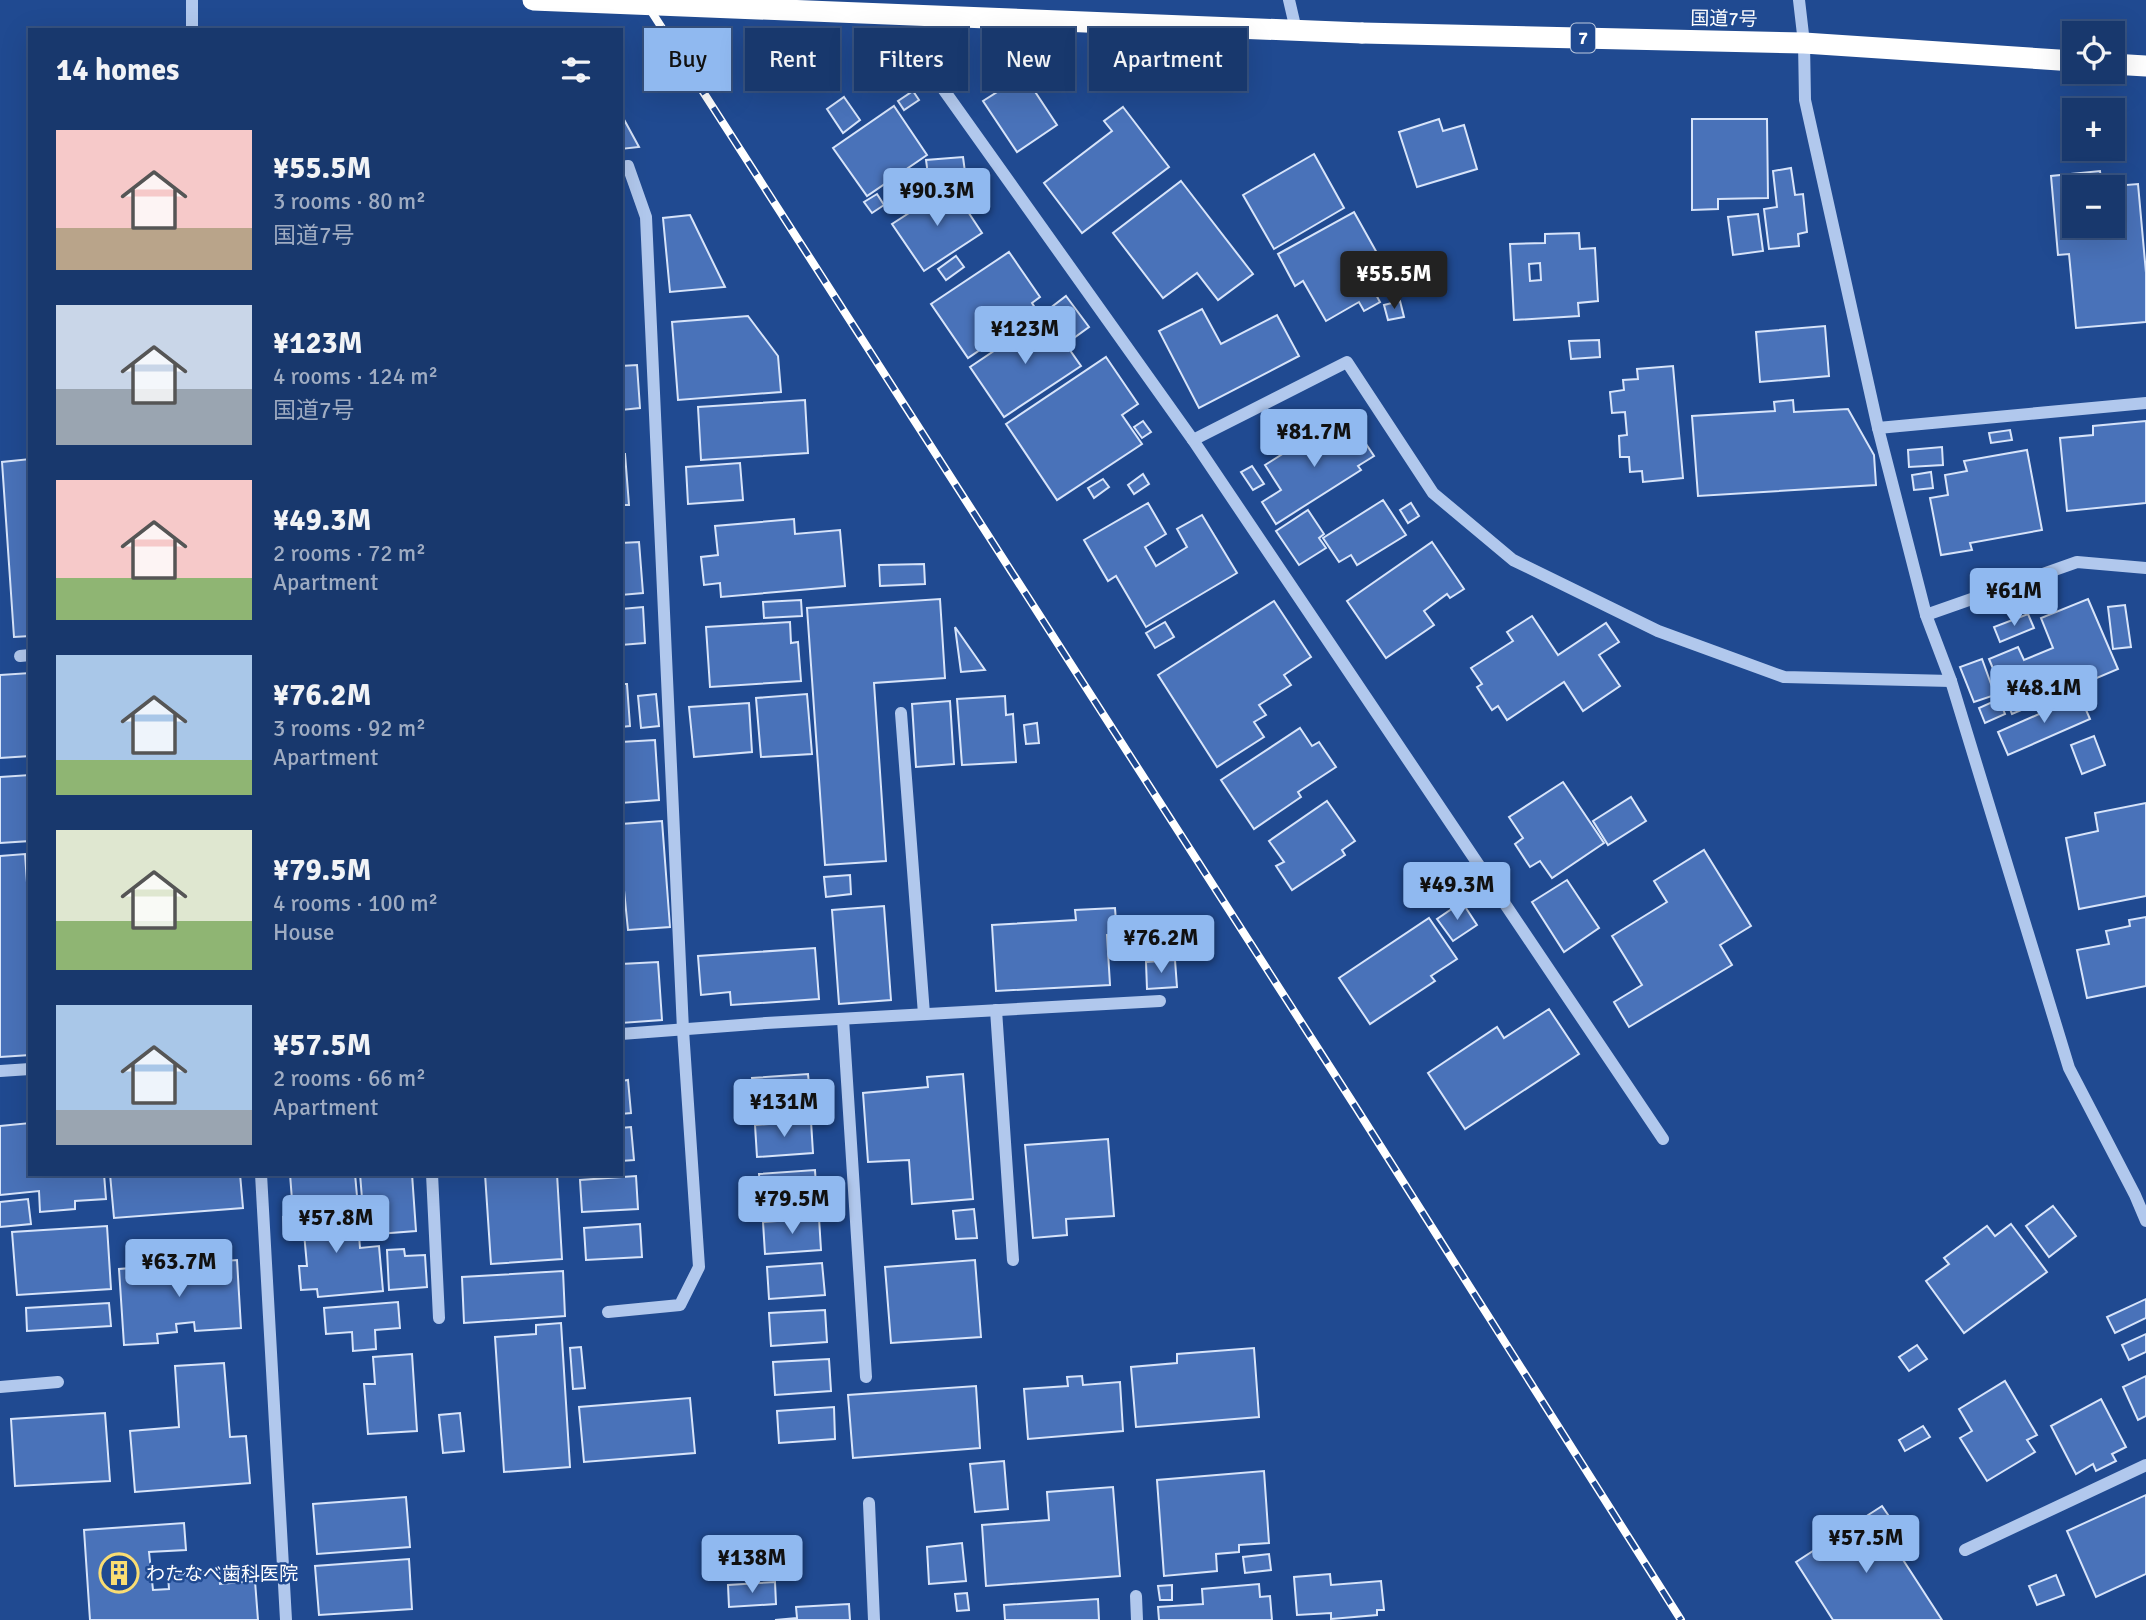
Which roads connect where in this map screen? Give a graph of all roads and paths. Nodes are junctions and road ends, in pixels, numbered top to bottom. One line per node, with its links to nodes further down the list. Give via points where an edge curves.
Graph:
1 (192, 0): 5 (street)
2 (533, 0): 6 (highway, 国道7号 / 7, bridge)
3 (1289, 0): 6 (street)
4 (1799, 0): 7 (street)
5 (192, 28)
6 (1296, 30): 7 (highway, 国道7号 / 7, bridge)
7 (1804, 43): 8 (highway, 国道7号 / 7); 14 (street, via 1805,100)
8 (2062, 60)
9 (2125, 65): 10 (highway)
10 (2146, 66)
11 (945, 91): 15 (street)
12 (623, 167): 24 (street, via 628,166 646,217)
13 (2146, 403): 14 (street)
14 (1878, 428): 17 (street)
15 (1193, 440): 18 (street, via 1347,362 1433,493 1513,560 1658,631 1784,677); 28 (street)
16 (2146, 568): 17 (street, via 2077,562)
17 (1926, 615): 18 (street)
18 (1951, 681): 31 (street, via 2069,1068)
19 (901, 713): 22 (street)
20 (1160, 1001): 21 (street)
21 (996, 1010): 22 (street); 33 (street)
22 (923, 1014): 23 (street)
23 (843, 1019): 24 (street); 36 (street)
24 (683, 1030): 25 (street); 34 (street, via 699,1267 680,1306)
25 (623, 1034)
26 (28, 1069): 27 (street)
27 (0, 1071)
28 (1663, 1139)
29 (261, 1176): 43 (street)
30 (432, 1176): 35 (street)
31 (2141, 1193): 32 (street)
32 (2146, 1221)
33 (1013, 1260)
34 (608, 1312)
35 (439, 1318)
36 (866, 1377)
37 (58, 1382): 38 (street)
38 (0, 1387)
39 (2146, 1465): 41 (street)
40 (869, 1503): 44 (street)
41 (1965, 1550)
42 (1136, 1596): 45 (street)
43 (286, 1620)
44 (874, 1620)
45 (1137, 1620)

